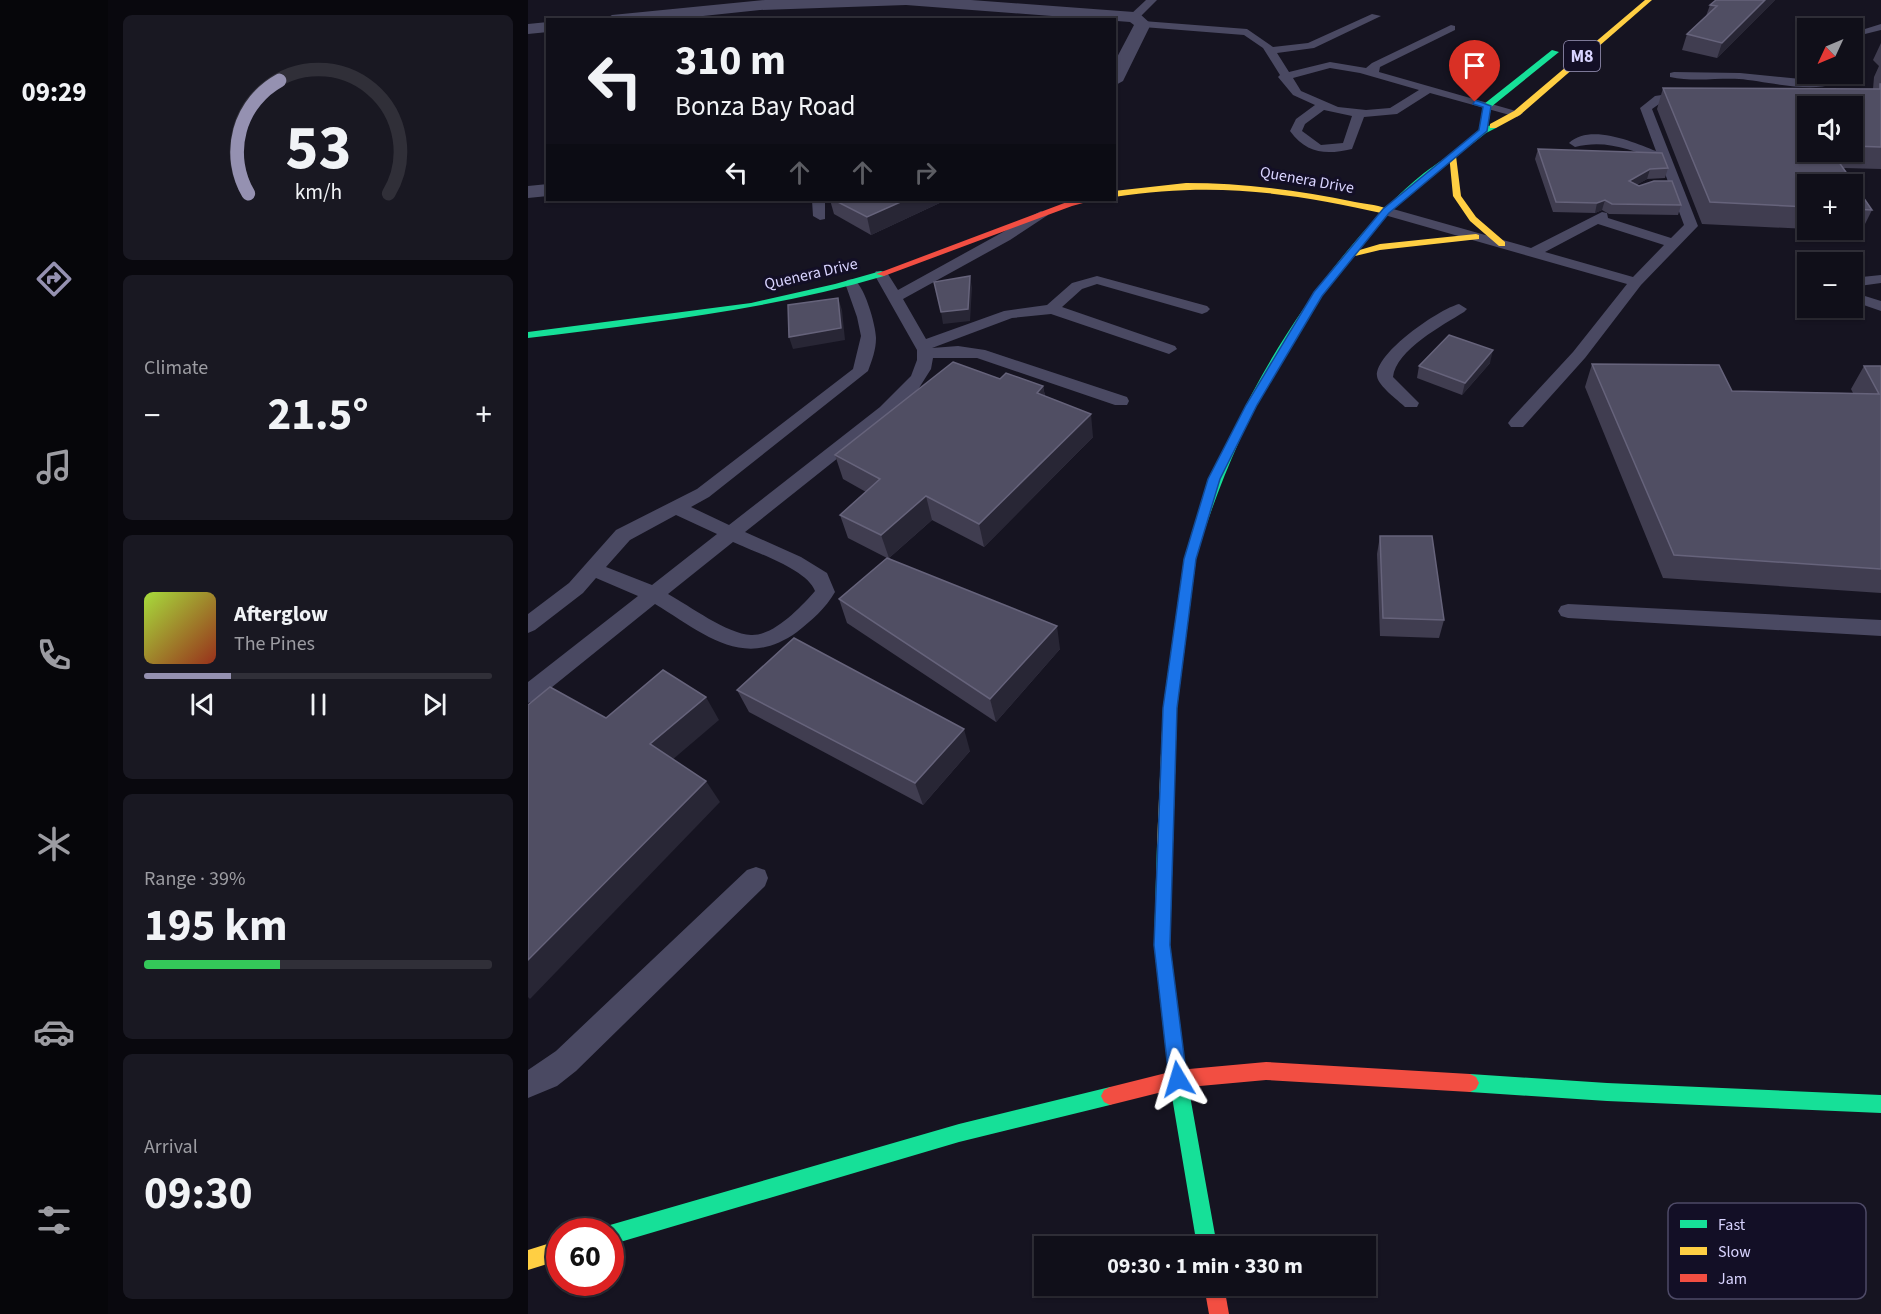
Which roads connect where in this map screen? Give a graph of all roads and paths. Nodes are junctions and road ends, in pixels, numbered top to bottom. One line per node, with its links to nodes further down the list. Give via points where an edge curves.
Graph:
1 (1152, 0): 9 (lane)
2 (1649, 0): 27 (main road, M8)
3 (944, 1): 5 (street, via 771,5); 6 (street); 7 (street)
4 (1376, 16): 16 (lane, via 1311,46)
5 (633, 18)
6 (930, 18)
7 (1110, 18)
8 (1116, 19): 9 (street)
9 (1139, 21): 16 (lane, via 1247,32 1261,39); 19 (street)
10 (546, 27): 13 (street)
11 (1881, 27): 14 (lane)
12 (1451, 28): 17 (lane, via 1376,65 1372,68)
13 (528, 29)
14 (1863, 32)
15 (1567, 42): 25 (main road, M8)
16 (1271, 51): 20 (lane)
17 (1375, 74): 20 (lane, via 1330,65); 22 (lane)
18 (1674, 75): 21 (lane)
19 (1116, 76)
20 (1284, 77): 24 (lane, via 1297,93)
21 (1797, 81)
22 (1428, 89): 25 (lane); 26 (lane, via 1393,111)
23 (1696, 95): 31 (lane, via 1672,96 1647,106)
24 (1323, 105): 26 (lane); 26 (lane, via 1300,122 1296,131 1306,144 1317,149 1348,146)
25 (1487, 106): 27 (lane); 28 (main road)
26 (1359, 113)
27 (1517, 113): 28 (main road, M8)
28 (1483, 131): 30 (main road, M8)
29 (1575, 143): 31 (lane, via 1597,138)
30 (1452, 156): 37 (main road, M8); 41 (main road, via 1457,196 1473,219)
31 (1665, 158): 32 (lane)
32 (1675, 183): 33 (lane); 42 (lane, via 1691,226)
33 (1657, 184)
34 (1116, 194): 37 (main road, Quenera Drive, via 1235,185 1276,188)
35 (818, 201): 39 (lane)
36 (1077, 201): 38 (main road, Quenera Drive)
37 (1386, 211): 40 (lane); 44 (main road, M8)
38 (1044, 213): 45 (main road, Quenera Drive); 50 (lane, via 1004,240 945,267)
39 (820, 216)
40 (1476, 237): 41 (lane); 44 (main road, via 1380,247)
41 (1502, 244): 43 (lane)
42 (1674, 244): 43 (lane, via 1600,218); 48 (lane)
43 (1532, 253): 48 (lane)
44 (1351, 254): 71 (main road, M8, via 1317,294 1251,405 1214,479 1190,559 1170,708 1162,945)
45 (881, 274): 49 (main road, Quenera Drive); 50 (lane)
46 (1881, 279): 47 (lane)
47 (1863, 281)
48 (1636, 282): 61 (lane, via 1579,356)
49 (852, 283): 56 (main road, Quenera Drive, via 737,307); 62 (lane, via 870,344 860,371 703,493)
50 (895, 298): 58 (lane)
51 (1863, 300): 52 (lane)
52 (1881, 306)
53 (1052, 309): 54 (lane, via 1075,286 1097,280); 57 (lane); 58 (lane, via 1009,314)
54 (1202, 309)
55 (1459, 309): 60 (lane, via 1427,328 1386,366 1385,378)
56 (528, 335)
57 (1169, 349)
58 (924, 350): 59 (lane, via 979,353); 63 (lane, via 927,361 922,375 886,411)
59 (1121, 401)
60 (1411, 403)
61 (1517, 423)
62 (676, 508): 63 (lane); 64 (lane, via 623,535)
63 (731, 533): 65 (lane); 65 (lane, via 820,578 825,592 808,613 776,634 752,643 733,637)
64 (593, 568): 65 (lane); 67 (lane, via 576,588)
65 (653, 594): 69 (lane)
66 (1568, 611): 68 (lane)
67 (528, 625)
68 (1881, 628)
69 (528, 694)
70 (756, 878): 72 (lane, via 566,1061)
71 (1178, 1079): 73 (main road, via 1266,1071 1309,1072 1607,1092); 74 (main road, via 1000,1122); 75 (main road, M8)
72 (528, 1084)
73 (1881, 1104)
74 (624, 1231)
75 (1206, 1236)
76 (546, 1254): 77 (main road)
77 (528, 1260)
78 (1216, 1296): 79 (main road)
79 (1219, 1314)

